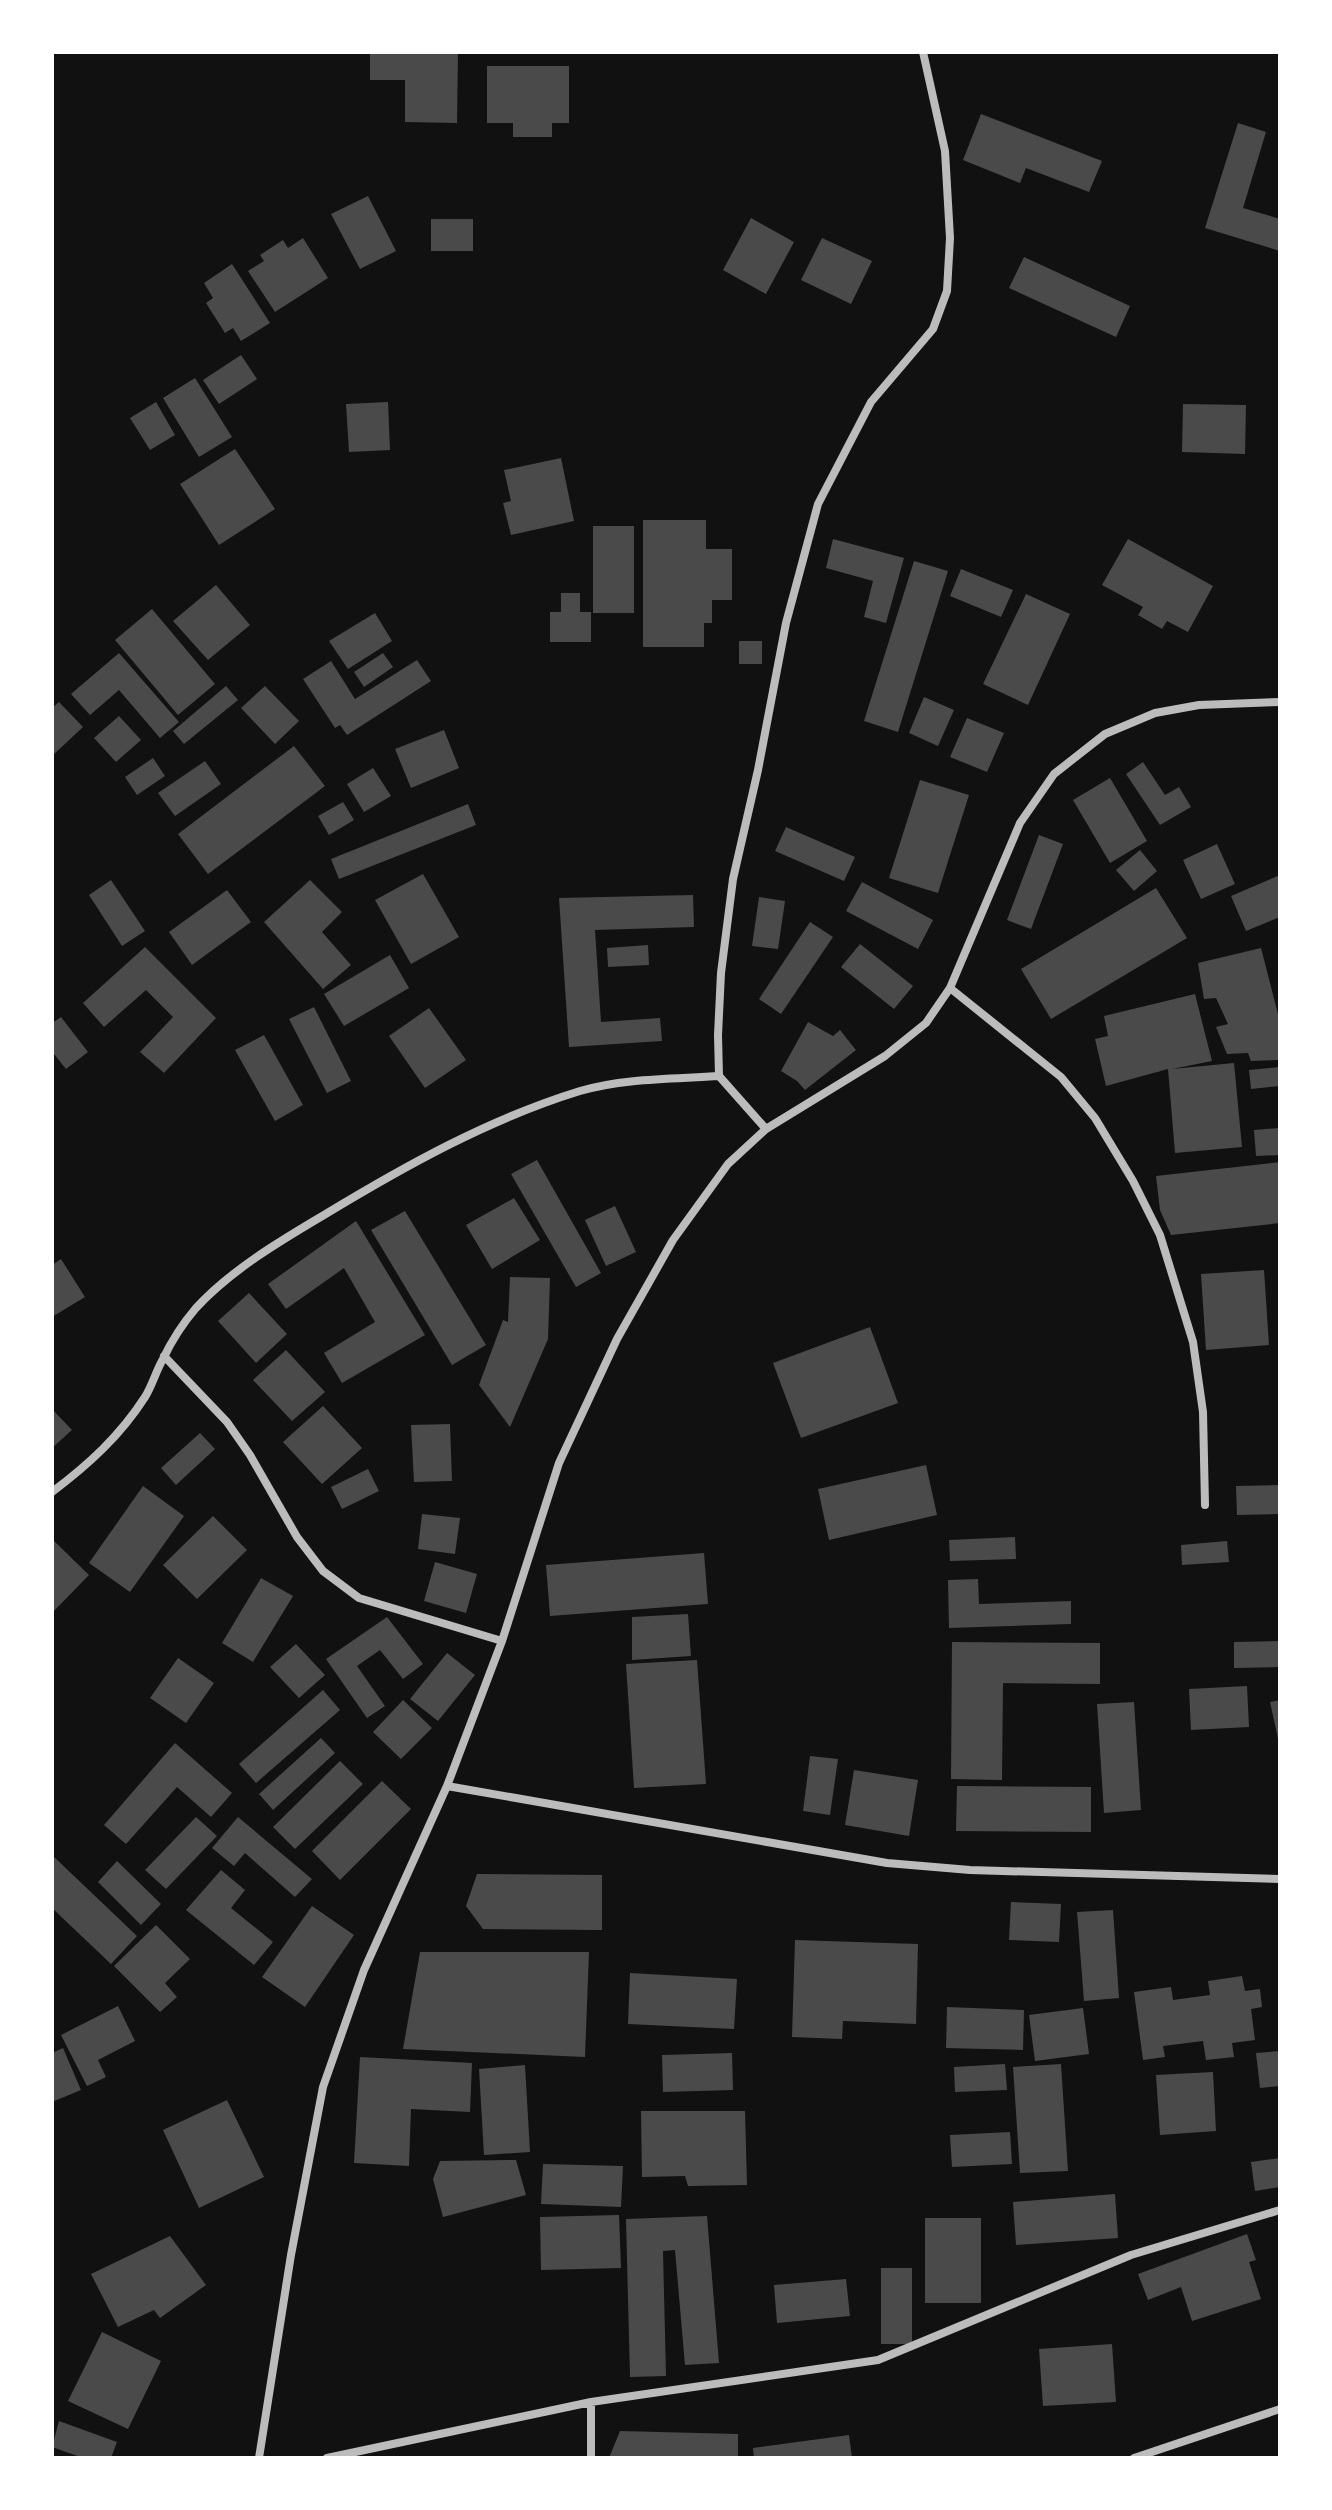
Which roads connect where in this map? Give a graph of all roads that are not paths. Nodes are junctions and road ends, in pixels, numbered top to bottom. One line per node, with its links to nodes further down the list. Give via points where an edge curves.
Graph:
1 (923, 52): 4 (street, via 945,151 947,291 933,329 871,402 818,504 786,623 733,879 721,973)
2 (1280, 702): 3 (street, via 1199,705 1155,713 1105,734 1054,774 1020,823)
3 (950, 988): 5 (street, via 926,1023 885,1056); 8 (street, via 1061,1077 1095,1118 1160,1235 1193,1342 1203,1412)
4 (719, 1076): 5 (street); 6 (street, via 583,1090 456,1140 270,1249 196,1308)
5 (766, 1129): 9 (street, via 728,1164 673,1240 617,1339 559,1463)
6 (164, 1356): 7 (street, via 147,1395 119,1434); 9 (street, via 227,1422 323,1571 359,1598)
7 (52, 1492)
8 (1205, 1505)
9 (502, 1641): 10 (street)
10 (447, 1786): 11 (street, via 887,1863); 15 (street, via 364,1970 323,2087)
11 (1280, 1879)
12 (1280, 2210): 13 (street, via 1131,2255 878,2360)
13 (591, 2402): 16 (street); 17 (street)
14 (1280, 2409): 18 (street)
15 (259, 2458)
16 (327, 2458)
17 (591, 2458)
18 (1134, 2458)

